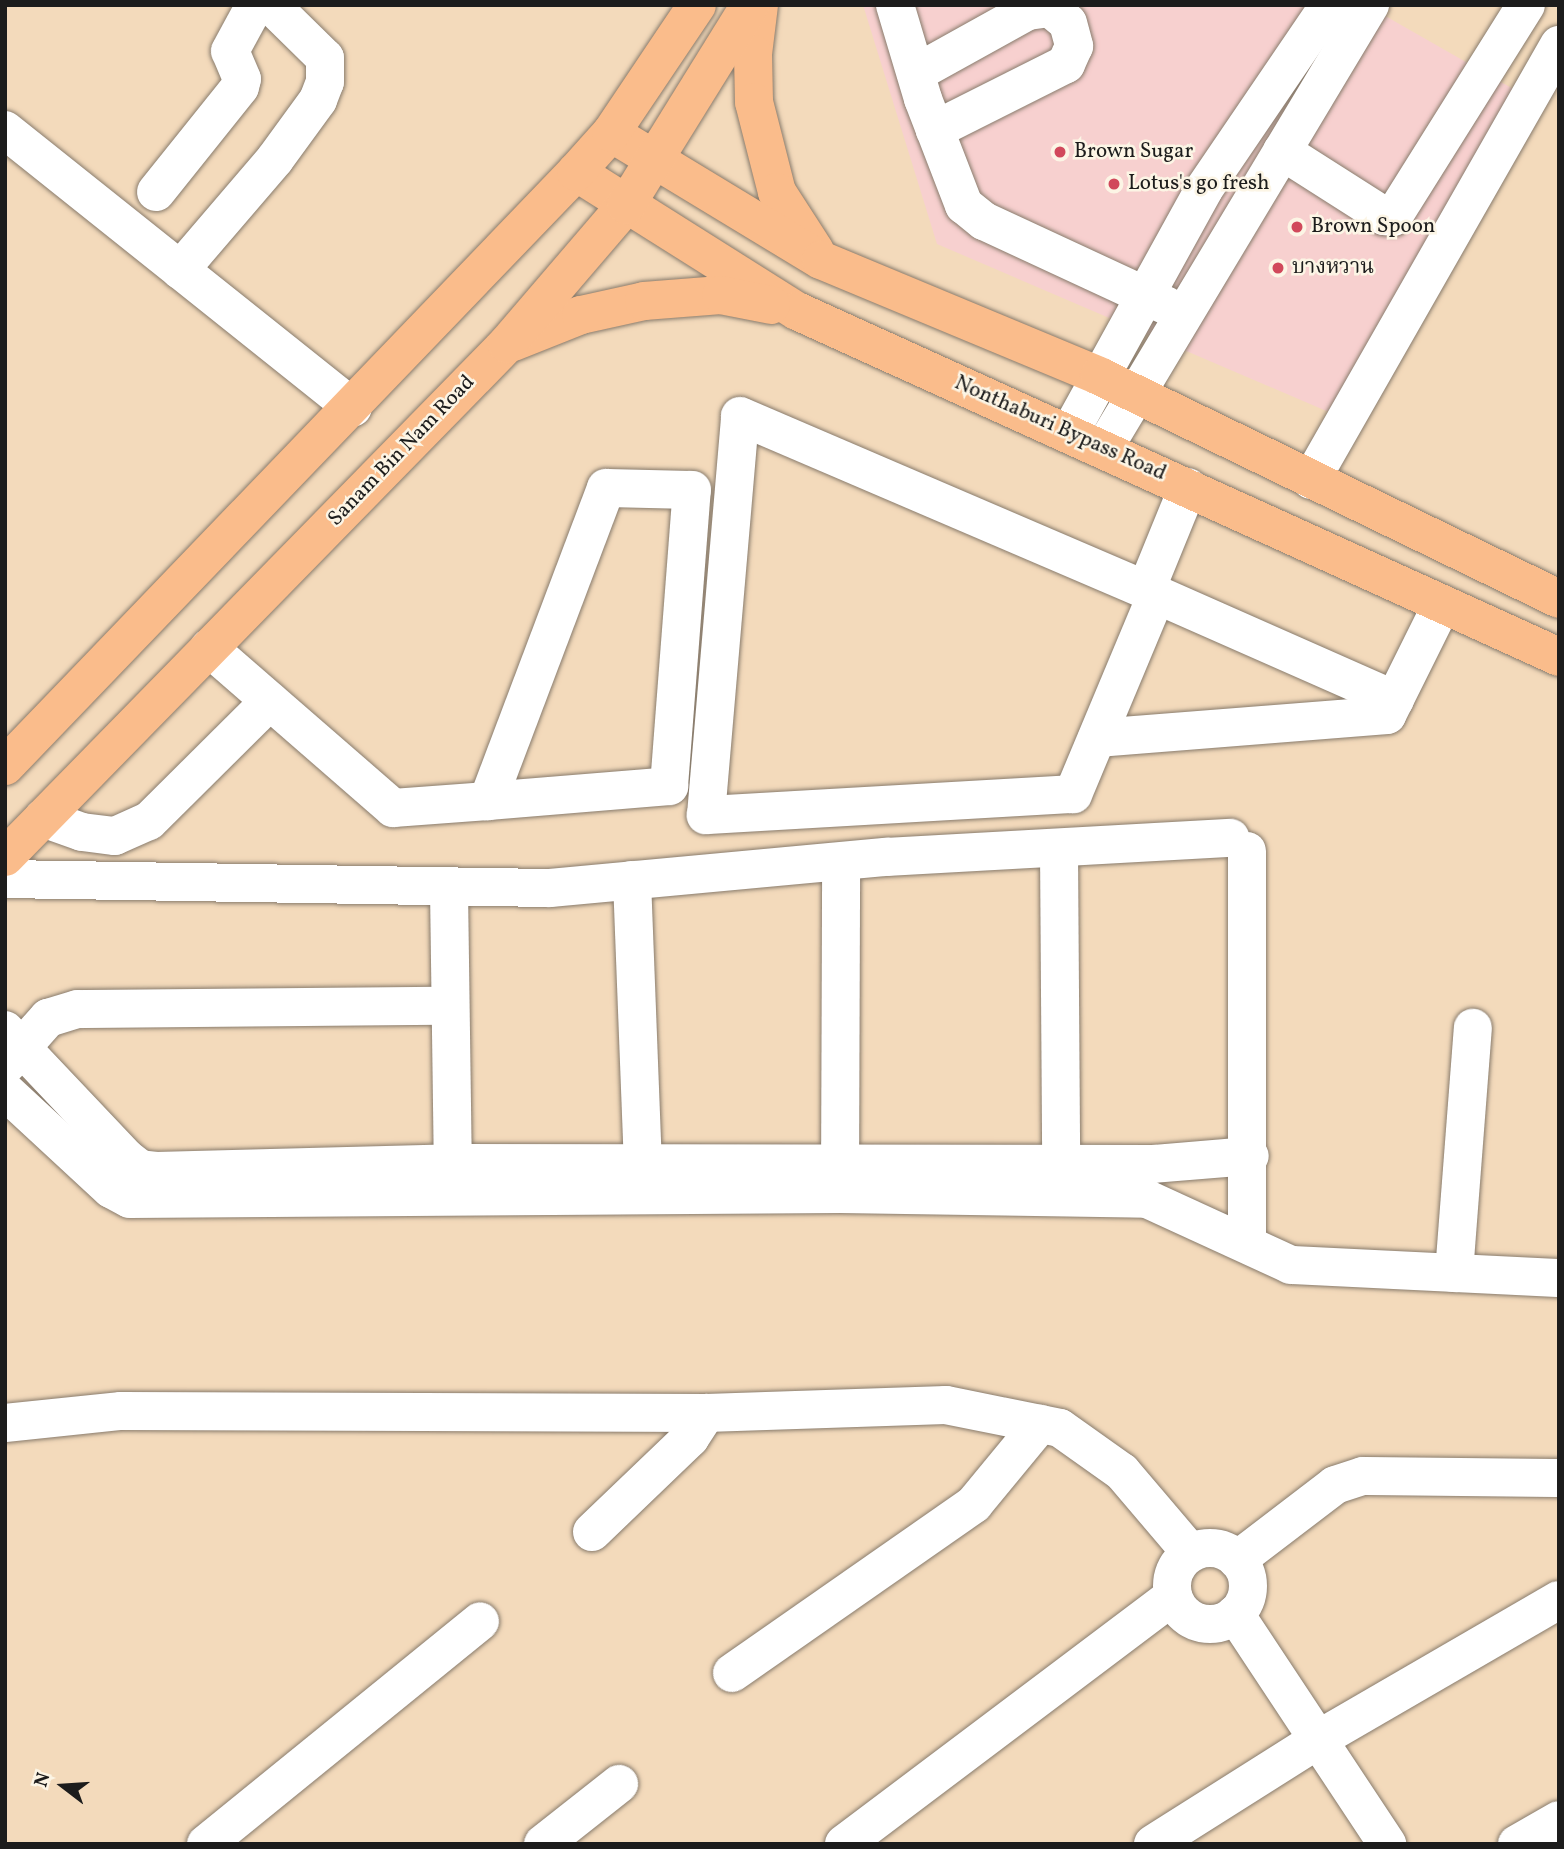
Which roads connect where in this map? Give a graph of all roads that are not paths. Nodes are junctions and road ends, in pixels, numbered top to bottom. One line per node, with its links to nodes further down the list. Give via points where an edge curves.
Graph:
1 (255, 5): 18 (street, via 230,51 242,79 240,87)
2 (271, 5): 21 (street, via 325,58 325,82 318,100 275,159)
3 (697, 5): 14 (main road)
4 (750, 5): 16 (main road, Sanam Bin Nam Road)
5 (759, 5): 20 (main road, via 754,102 777,192)
6 (895, 5): 11 (street)
7 (1329, 5): 22 (street, via 1204,189)
8 (1370, 5): 15 (street)
9 (1526, 5): 15 (street, via 1393,217)
10 (1559, 45): 30 (street)
11 (916, 73): 13 (street); 13 (street, via 1028,11 1050,8 1069,23 1074,46 1066,64)
12 (5, 130): 21 (street)
13 (935, 130): 22 (street, via 964,205 984,221)
14 (611, 133): 16 (main road); 17 (main road)
15 (1282, 151): 24 (street)
16 (656, 162): 19 (main road, Sanam Bin Nam Road); 20 (main road)
17 (576, 172): 19 (main road, Nonthaburi Bypass Road); 28 (main road)
18 (156, 192)
19 (626, 205): 23 (main road, Nonthaburi Bypass Road); 25 (main road, Sanam Bin Nam Road)
20 (821, 260): 26 (main road)
21 (180, 270): 28 (street)
22 (1145, 294): 24 (street); 26 (street)
23 (797, 311): 25 (main road, via 720,295 644,301 581,315); 29 (main road, Nonthaburi Bypass Road)
24 (1184, 316): 27 (street)
25 (507, 344): 35 (main road, Sanam Bin Nam Road)
26 (1100, 376): 27 (main road); 29 (street)
27 (1136, 395): 29 (street); 30 (main road)
28 (353, 408): 40 (main road)
29 (1087, 440): 31 (main road, Nonthaburi Bypass Road)
30 (1311, 480): 33 (main road)
31 (1188, 487): 32 (street); 34 (main road, Nonthaburi Bypass Road)
32 (1151, 593): 37 (street); 39 (street); 39 (street, via 740,416 706,814 1073,794)
33 (1559, 599)
34 (1442, 604): 36 (main road, Nonthaburi Bypass Road); 37 (street)
35 (209, 648): 38 (street); 42 (main road, Sanam Bin Nam Road)
36 (1559, 657)
37 (1395, 699): 39 (street, via 1387,715)
38 (270, 701): 41 (street, via 393,808); 42 (street, via 149,821 115,836 82,832)
39 (1097, 738)
40 (5, 766)
41 (488, 801): 41 (street, via 668,786 692,490 606,488)
42 (43, 818): 44 (main road, Sanam Bin Nam Road)
43 (1059, 849): 45 (street); 53 (street, via 1239,845); 56 (street)
44 (5, 857)
45 (841, 862): 47 (street); 57 (street)
46 (5, 879): 48 (street)
47 (632, 880): 48 (street, via 550,888); 55 (street)
48 (449, 889): 49 (street)
49 (450, 1006): 51 (street, via 78,1009 48,1017); 54 (street)
50 (1473, 1028): 62 (street)
51 (11, 1047): 60 (street)
52 (5, 1091): 60 (street, via 111,1189)
53 (1250, 1156): 59 (street); 61 (street)
54 (453, 1163): 55 (street); 58 (street)
55 (643, 1163): 57 (street)
56 (1061, 1163): 57 (street); 59 (street)
57 (841, 1178): 58 (street); 59 (street)
58 (363, 1182): 60 (street)
59 (1150, 1182): 61 (street)
60 (135, 1184)
61 (1247, 1244): 62 (street, via 1291,1265)
62 (1454, 1273): 63 (street)
63 (1559, 1278)
64 (706, 1413): 65 (street, via 121,1411); 66 (street, via 946,1405); 68 (street, via 690,1438)
65 (5, 1423)
66 (1040, 1424): 69 (street, via 1060,1428 1122,1472); 75 (street, via 974,1504)
67 (1559, 1478): 70 (street, via 1363,1476 1335,1485)
68 (592, 1532)
69 (1191, 1553): 70 (street, via 1216,1548); 71 (street, via 1175,1572)
70 (1237, 1560): 73 (street, via 1247,1593)
71 (1173, 1596): 73 (street, via 1180,1609 1199,1622 1222,1622); 81 (street)
72 (1559, 1600): 76 (street)
73 (1235, 1614): 76 (street)
74 (480, 1621): 79 (street)
75 (732, 1673)
76 (1318, 1739): 82 (street); 83 (street)
77 (620, 1784): 80 (street)
78 (1559, 1821): 84 (street)
79 (206, 1844)
80 (542, 1844)
81 (844, 1844)
82 (1153, 1844)
83 (1387, 1844)
84 (1517, 1844)

